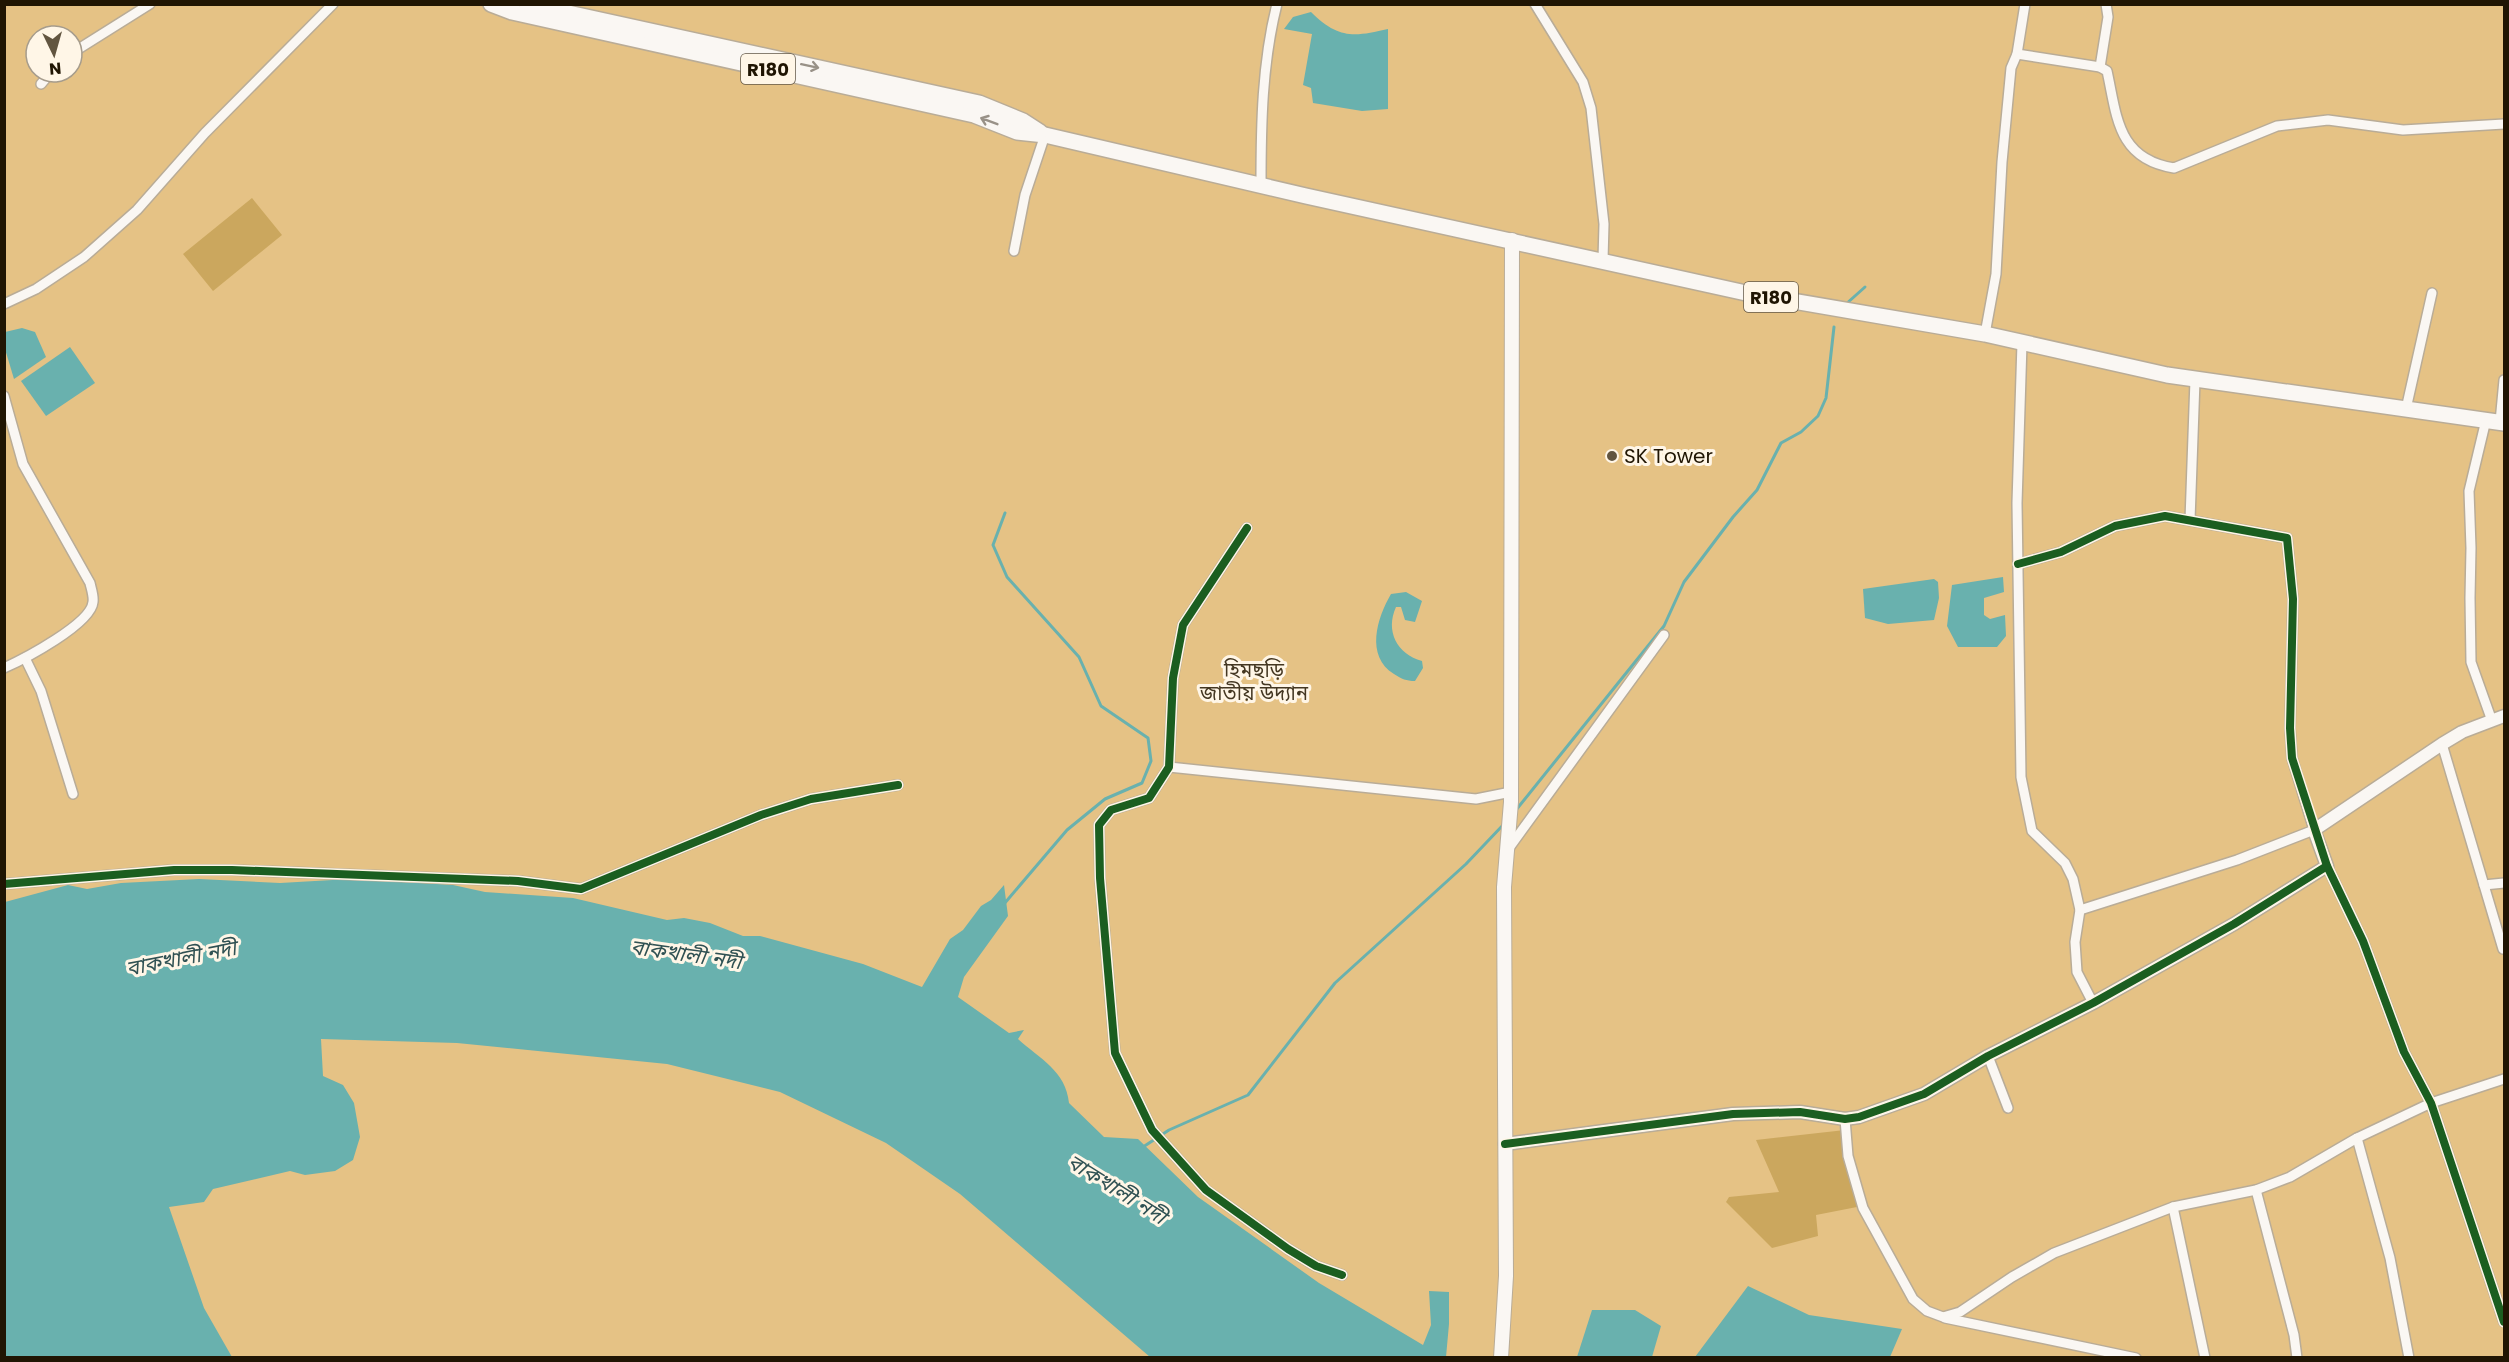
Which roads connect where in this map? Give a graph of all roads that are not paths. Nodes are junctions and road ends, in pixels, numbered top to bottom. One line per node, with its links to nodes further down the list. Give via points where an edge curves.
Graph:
1 (150, 4): 9 (street)
2 (333, 4): 19 (street, via 205,133 137,210 84,257 36,289)
3 (490, 4): 13 (main road, R180, one-way to 3, via 1017,132 974,115)
4 (527, 4): 13 (main road, R180, one-way to 13, via 979,103)
5 (1277, 4): 14 (street, via 1269,34 1261,127)
6 (1535, 4): 17 (street, via 1583,82 1591,108 1604,224)
7 (2025, 4): 10 (street)
8 (2106, 4): 11 (street, via 2108,17)
9 (84, 45)
10 (2017, 54): 11 (street); 20 (street, via 2010,68 1996,274)
11 (2100, 67): 12 (street, via 2107,71 2120,131 2130,145 2156,165 2174,168 2277,126 2328,120 2403,130)
12 (2505, 124)
13 (1045, 135): 14 (main road, R180); 16 (street, via 1025,195)
14 (1261, 184): 15 (main road, R180)
15 (1512, 240): 17 (main road, R180); 39 (main road)
16 (1014, 251)
17 (1603, 260): 20 (main road, R180, via 1746,293)
18 (2432, 293): 25 (street)
19 (4, 304)
20 (1985, 334): 21 (main road, R180)
21 (2022, 343): 22 (main road, R180); 29 (street)
22 (2195, 380): 25 (main road, R180); 27 (street)
23 (2505, 380): 26 (street)
24 (4, 396): 31 (street, via 23,464 90,583 93,602 86,616)
25 (2406, 409): 26 (main road, R180)
26 (2497, 422): 34 (street, via 2469,491 2472,663)
27 (2190, 520): 29 (street, via 2165,516 2115,526 2061,552); 40 (street, via 2287,538 2293,599 2292,758)
28 (1247, 528): 36 (street, via 1183,625 1173,678)
29 (2018, 564): 46 (street, via 2019,741 2027,815 2032,831 2065,863)
30 (1664, 636): 41 (street)
31 (25, 658): 32 (street); 38 (street, via 41,691)
32 (4, 668)
33 (2505, 716): 34 (street)
34 (2492, 721): 35 (street)
35 (2442, 744): 40 (street); 45 (street)
36 (1169, 767): 39 (street, via 1476,799); 58 (street, via 1149,798 1111,810 1100,825 1100,878 1115,1053 1152,1130 1206,1190 1288,1249 1316,1266)
37 (898, 785): 44 (street, via 811,799 581,889 518,881 232,870 174,870)
38 (73, 794)
39 (1511, 797): 41 (main road)
40 (2314, 830): 42 (street); 46 (street, via 2237,860)
41 (1507, 850): 55 (main road)
42 (2327, 866): 48 (street, via 2234,924); 51 (street, via 2363,941 2404,1052)
43 (2505, 883): 45 (street)
44 (4, 884)
45 (2484, 885): 47 (street)
46 (2080, 910): 48 (street, via 2078,972)
47 (2503, 949)
48 (2093, 1003): 49 (street)
49 (1988, 1056): 52 (street); 53 (street, via 1924,1094)
50 (2505, 1079): 51 (street)
51 (2431, 1103): 54 (street); 60 (street)
52 (2008, 1108)
53 (1845, 1119): 55 (street, via 1800,1112 1733,1114); 59 (street, via 1848,1156 1863,1208 1913,1299 1927,1311)
54 (2357, 1138): 56 (street, via 2290,1177); 66 (street, via 2390,1258)
55 (1505, 1144): 62 (main road, via 1506,1276)
56 (2256, 1190): 57 (street); 65 (street)
57 (2173, 1207): 59 (street, via 2054,1253 1960,1312); 64 (street)
58 (1342, 1275)
59 (1943, 1317): 61 (street)
60 (2505, 1322)
61 (2085, 1353): 63 (street)
62 (1501, 1358)
63 (2136, 1358)
64 (2205, 1358)
65 (2297, 1358)
66 (2409, 1358)

